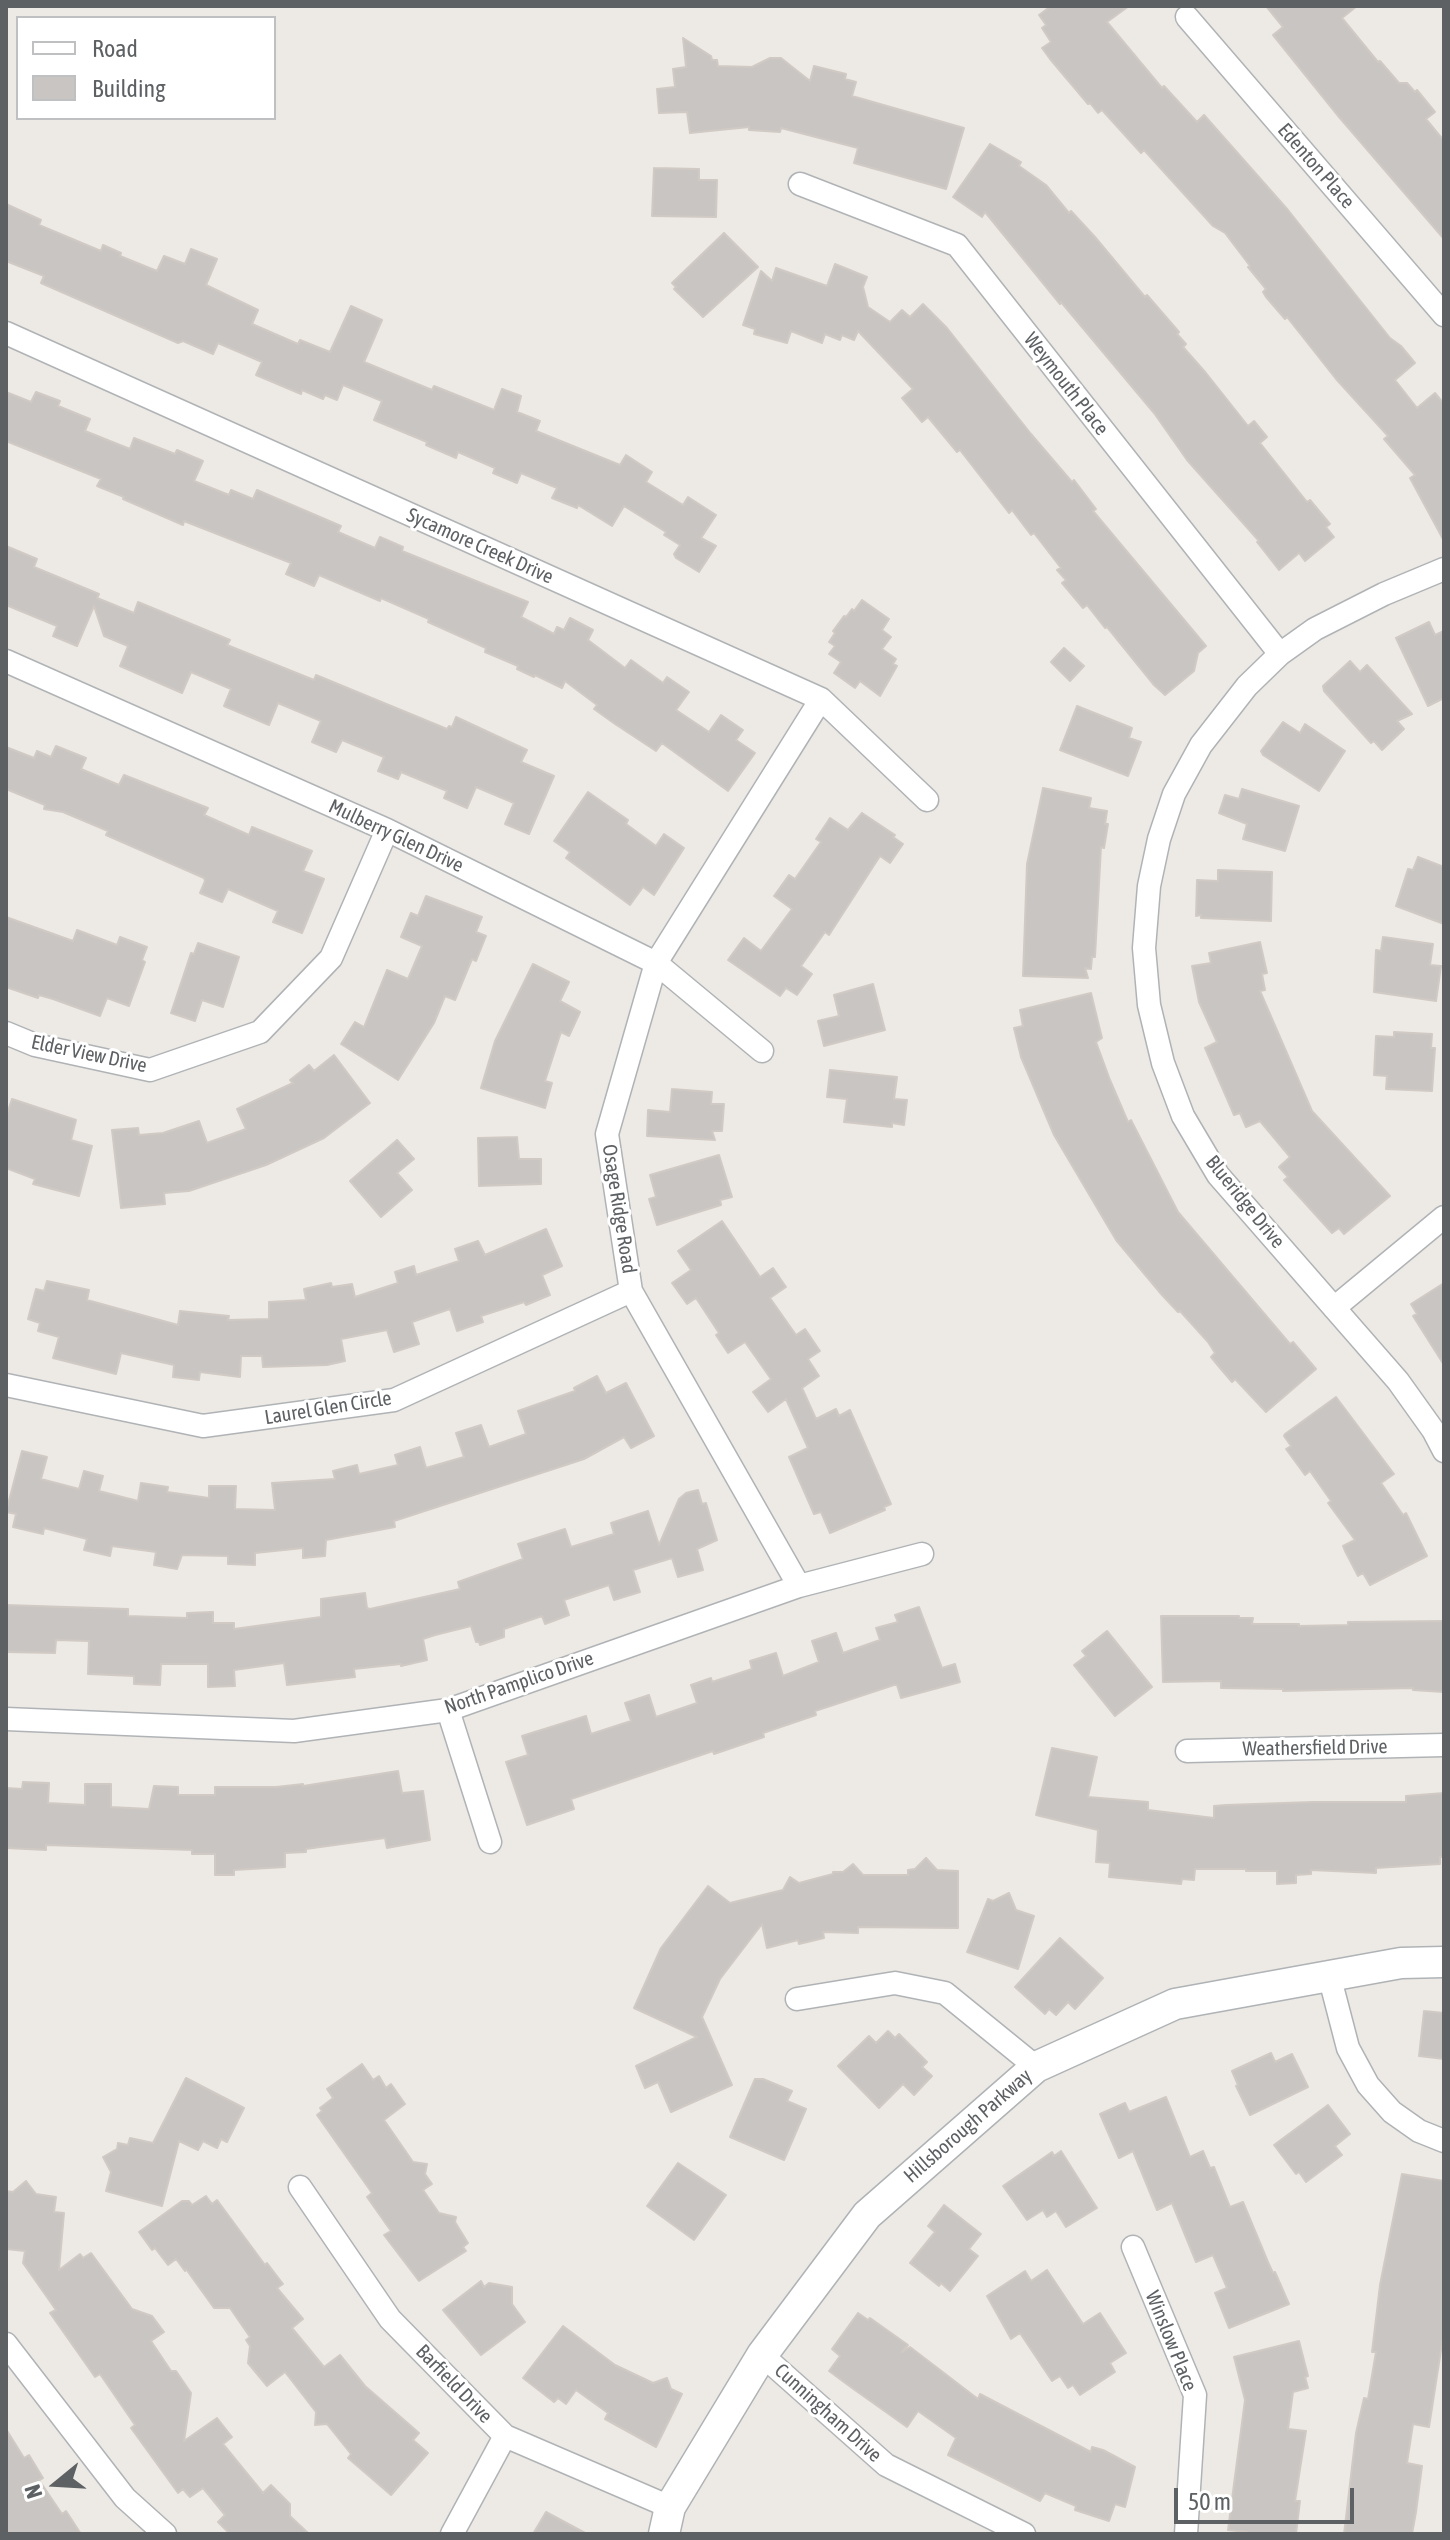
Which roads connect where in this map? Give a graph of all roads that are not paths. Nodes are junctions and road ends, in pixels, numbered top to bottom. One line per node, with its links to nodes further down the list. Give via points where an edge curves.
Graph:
1 (1187, 17): 3 (street, Edenton Place)
2 (800, 184): 6 (street, Weymouth Place, via 957,245)
3 (1444, 315)
4 (6, 333): 8 (street, Sycamore Creek Drive)
5 (1444, 569): 6 (street, Blueridge Drive, via 1315,629)
6 (1280, 654): 16 (street, Blueridge Drive, via 1201,745 1174,794 1149,886 1144,948 1149,1005 1183,1116 1218,1175)
7 (6, 661): 10 (street, Mulberry Glen Drive)
8 (821, 699): 9 (street, Sycamore Creek Drive); 11 (street, Osage Ridge Road)
9 (927, 800)
10 (387, 830): 11 (street, Mulberry Glen Drive); 12 (street, Elder View Drive, via 331,958 260,1032 150,1070 35,1045)
11 (656, 963): 13 (street, Mulberry Glen Drive); 15 (street, Osage Ridge Road, via 607,1134)
12 (6, 1033)
13 (762, 1051)
14 (1444, 1217): 16 (street)
15 (631, 1291): 17 (street, Laurel Glen Circle, via 394,1400 203,1426); 20 (street, Osage Ridge Road)
16 (1334, 1308): 18 (street, Blueridge Drive, via 1398,1381)
17 (6, 1385)
18 (1444, 1451)
19 (922, 1554): 20 (street, North Pamplico Drive)
20 (799, 1586): 21 (street, North Pamplico Drive)
21 (448, 1710): 22 (street, North Pamplico Drive, via 294,1731); 25 (street)
22 (6, 1719)
23 (1444, 1745): 24 (street, Weathersfield Drive)
24 (1187, 1751)
25 (490, 1842)
26 (1444, 1962): 27 (street, Hillsborough Parkway)
27 (1329, 1975): 29 (street, Hillsborough Parkway, via 1175,2004); 30 (street, via 1348,2048 1368,2085 1392,2112)
28 (797, 1999): 29 (street, via 895,1983 945,1993)
29 (1036, 2067): 34 (street, Hillsborough Parkway, via 867,2215)
30 (1444, 2141)
31 (300, 2187): 35 (street, Barfield Drive, via 390,2319)
32 (1133, 2247): 40 (street, Winslow Place, via 1195,2395)
33 (6, 2344): 37 (street, via 125,2498)
34 (762, 2355): 36 (street, Hillsborough Parkway); 39 (street, Cunningham Drive, via 886,2465)
35 (505, 2436): 36 (street, Barfield Drive); 38 (street)
36 (667, 2521)
37 (165, 2534)
38 (452, 2534)
39 (1024, 2534)
40 (1186, 2534)

